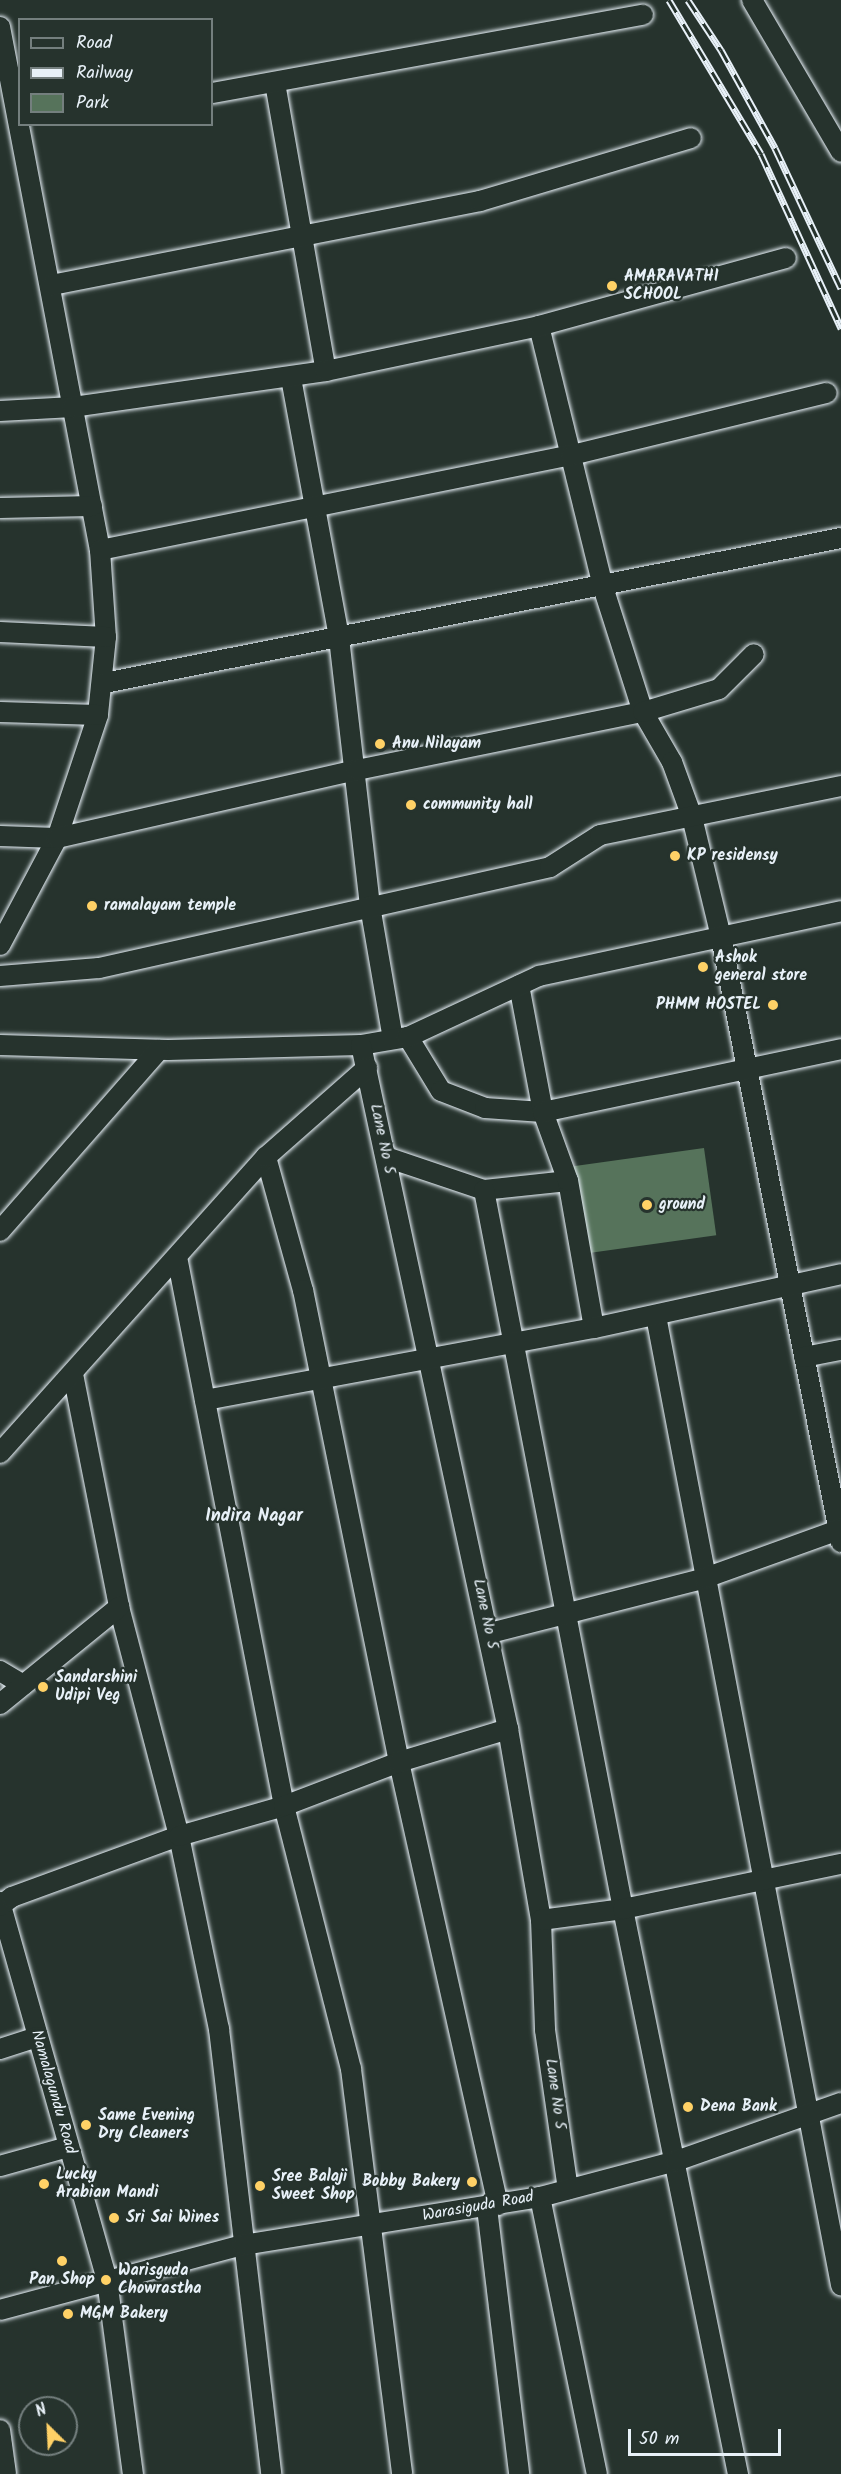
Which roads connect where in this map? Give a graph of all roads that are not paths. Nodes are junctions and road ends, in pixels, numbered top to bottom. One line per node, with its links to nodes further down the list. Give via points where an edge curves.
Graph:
1 (752, 0): 8 (street)
2 (643, 15): 4 (street)
3 (0, 27): 6 (street)
4 (275, 83): 5 (street); 9 (street)
5 (213, 93)
6 (13, 126): 11 (street)
7 (691, 138): 9 (street, via 480,201)
8 (841, 153)
9 (304, 237): 11 (street); 13 (street)
10 (786, 258): 12 (street)
11 (52, 285): 16 (street)
12 (539, 326): 13 (street); 18 (street)
13 (326, 371): 14 (street)
14 (291, 378): 16 (street); 21 (street)
15 (827, 393): 18 (street)
16 (73, 407): 17 (street); 19 (street)
17 (0, 411)
18 (572, 454): 21 (street); 24 (street)
19 (92, 506): 20 (street); 23 (street)
20 (0, 508)
21 (317, 508): 23 (street); 27 (street)
22 (841, 538): 24 (street)
23 (100, 550): 26 (street)
24 (603, 587): 27 (street); 31 (street)
25 (0, 632): 26 (street)
26 (106, 637): 29 (street)
27 (339, 638): 29 (street); 33 (street)
28 (754, 654): 31 (street, via 719,689)
29 (104, 683): 32 (street)
30 (0, 712): 32 (street)
31 (643, 712): 33 (street); 35 (street, via 672,762)
32 (98, 715): 37 (street)
33 (357, 770): 37 (street); 38 (street)
34 (841, 786): 35 (street)
35 (692, 817): 38 (street, via 600,835 550,867); 40 (street)
36 (0, 836): 37 (street)
37 (57, 838): 41 (street)
38 (370, 906): 42 (street, via 99,968); 44 (street)
39 (841, 911): 40 (street)
40 (721, 937): 43 (street, via 539,976); 50 (street)
41 (0, 945)
42 (0, 976)
43 (519, 986): 44 (street); 51 (street)
44 (400, 1038): 46 (street); 51 (street, via 441,1091 485,1108)
45 (0, 1045): 48 (street)
46 (362, 1045): 48 (street); 49 (street, Lane No 5)
47 (841, 1049): 50 (street)
48 (159, 1050): 56 (street)
49 (367, 1068): 52 (street); 53 (street, Lane No 5)
50 (747, 1069): 51 (street); 59 (street)
51 (543, 1112): 54 (street)
52 (266, 1157): 57 (street); 67 (street, via 303,1290)
53 (386, 1157): 55 (street); 65 (street, Lane No 5)
54 (568, 1181): 55 (street); 61 (street)
55 (484, 1190): 62 (street)
56 (0, 1231)
57 (177, 1257): 66 (street); 68 (street)
58 (841, 1274): 59 (street)
59 (788, 1286): 60 (street); 64 (street)
60 (656, 1316): 61 (street); 71 (street)
61 (594, 1328): 62 (street)
62 (513, 1341): 65 (street); 73 (street)
63 (841, 1350): 64 (street)
64 (804, 1357): 70 (street)
65 (428, 1358): 67 (street); 74 (street, Lane No 5)
66 (73, 1374): 69 (street); 72 (street)
67 (320, 1381): 68 (street); 79 (street)
68 (205, 1400): 80 (street)
69 (0, 1453)
70 (840, 1533): 71 (street)
71 (705, 1578): 73 (street); 83 (street)
72 (119, 1607): 76 (street); 81 (street)
73 (565, 1614): 74 (street); 85 (street)
74 (490, 1633): 78 (street, Lane No 5)
75 (0, 1671): 76 (street)
76 (23, 1685): 77 (street)
77 (0, 1704)
78 (508, 1729): 79 (street); 86 (street, Lane No 5)
79 (399, 1762): 80 (street); 96 (street)
80 (284, 1806): 81 (street); 97 (street, via 351,2069)
81 (179, 1836): 84 (street, via 12,1897); 98 (street, via 219,2029)
82 (841, 1864): 83 (street)
83 (762, 1879): 85 (street); 90 (street)
84 (0, 1905): 87 (street, Namalagundu Road)
85 (623, 1909): 86 (street); 92 (street)
86 (542, 1920): 94 (street, Lane No 5, via 546,2030)
87 (37, 2037): 88 (street); 91 (street, Namalagundu Road)
88 (0, 2049)
89 (841, 2103): 90 (street, Warasiguda Road)
90 (807, 2118): 92 (street, Warasiguda Road); 100 (street)
91 (68, 2147): 93 (street); 99 (street, Namalagundu Road)
92 (676, 2161): 94 (street, Warasiguda Road); 109 (street)
93 (0, 2166)
94 (568, 2189): 95 (street, Warasiguda Road)
95 (540, 2197): 96 (street, Warasiguda Road); 108 (street)
96 (492, 2206): 97 (street, Warasiguda Road); 107 (street)
97 (369, 2225): 98 (street, Warasiguda Road); 106 (street)
98 (243, 2245): 99 (street, Warasiguda Road); 105 (street)
99 (107, 2280): 101 (street, Warasiguda Road); 104 (street, Namalagundu Road)
100 (841, 2284)
101 (0, 2310)
102 (0, 2430): 103 (street)
103 (6, 2474)
104 (133, 2474)
105 (271, 2474)
106 (402, 2474)
107 (519, 2474)
108 (597, 2474)
109 (738, 2474)

